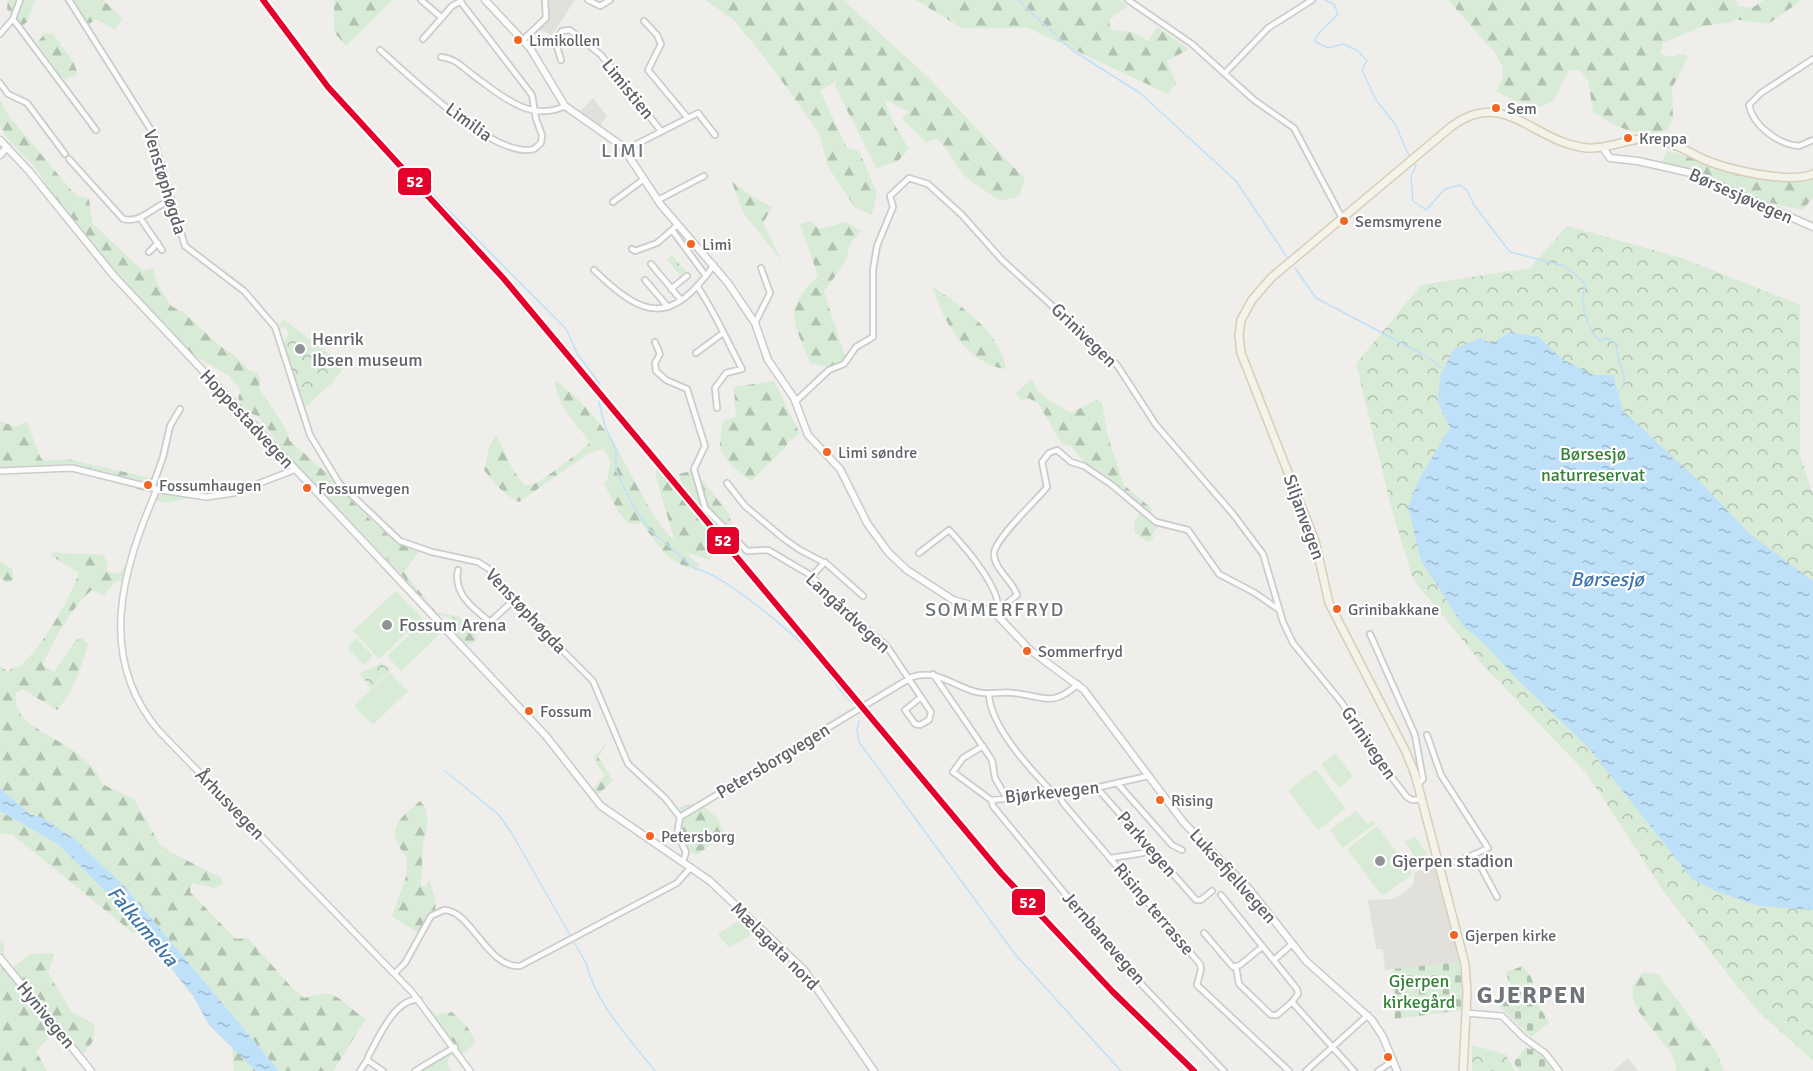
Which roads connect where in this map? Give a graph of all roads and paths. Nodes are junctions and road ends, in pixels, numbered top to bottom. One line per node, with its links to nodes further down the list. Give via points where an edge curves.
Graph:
1 (20, 0): 12 (street)
2 (69, 0): 39 (street, Venstøphøgda, via 147,122)
3 (421, 0): 11 (street)
4 (485, 0): 16 (main road, Luksefjellvegen)
5 (545, 0): 16 (street, via 546,18)
6 (588, 0): 7 (street, via 600,6)
7 (610, 0)
8 (1128, 0): 21 (street)
9 (1312, 0): 21 (street, via 1268,28)
10 (462, 1): 11 (street); 24 (street, via 532,94)
11 (442, 18): 15 (street)
12 (13, 20): 14 (street); 26 (street)
13 (644, 21): 25 (street, via 661,44 648,70)
14 (0, 34)
15 (423, 39)
16 (523, 40): 23 (main road, Luksefjellvegen)
17 (380, 50): 24 (street, Limilia, via 487,138 517,150 534,150 541,143)
18 (441, 57): 24 (street, via 456,61 500,93)
19 (1813, 59): 30 (street, via 1749,105 1756,122 1774,138 1799,146)
20 (561, 60): 27 (street, Limistien, via 555,40 558,33 570,30 601,56)
21 (1226, 73): 42 (street, via 1254,100 1294,128)
22 (0, 83): 41 (street, via 8,94 27,103 120,217)
23 (565, 106): 24 (street, via 549,113); 33 (main road, Luksefjellvegen)
24 (536, 112)
25 (687, 117): 27 (street); 28 (street, via 700,113)
26 (96, 130)
27 (661, 131): 33 (street)
28 (715, 135)
29 (0, 140): 31 (main road, Hoppestadvegen)
30 (1813, 140)
31 (7, 147): 34 (main road); 67 (main road, Hoppestadvegen, via 114,276)
32 (1603, 148): 35 (main road, Siljanvegen, via 1634,139 1655,139 1725,166 1786,178); 42 (main road, Siljanvegen, via 1563,144 1511,115 1486,111 1462,119); 44 (main road, Børsesjøvegen, via 1610,158 1691,173)
33 (625, 150): 37 (main road, Luksefjellvegen)
34 (0, 155)
35 (1813, 174)
36 (704, 177): 38 (street)
37 (644, 179): 38 (main road, Luksefjellvegen); 40 (street)
38 (658, 200): 43 (main road, Luksefjellvegen)
39 (171, 201): 41 (street); 76 (street, Venstøphøgda, via 185,246 244,291 270,320 279,336 309,435 347,493 400,540 483,565)
40 (614, 202)
41 (140, 218): 45 (street)
42 (1342, 218): 89 (main road, Siljanvegen, via 1277,272 1256,295 1241,320 1239,345 1315,541 1329,603 1406,752)
43 (674, 227): 46 (street, via 657,243); 50 (main road, Luksefjellvegen); 54 (street)
44 (1813, 227)
45 (158, 243): 47 (street); 48 (street)
46 (632, 249)
47 (162, 250)
48 (148, 252)
49 (653, 264): 57 (street)
50 (714, 265): 54 (street); 60 (main road, Luksefjellvegen)
51 (761, 268): 60 (street, via 770,293)
52 (594, 270): 59 (street, via 640,306 658,310)
53 (687, 276): 57 (street)
54 (706, 276): 56 (street)
55 (645, 280): 59 (street)
56 (697, 286): 58 (street); 61 (street)
57 (671, 289): 58 (street)
58 (681, 300): 59 (street)
59 (668, 307)
60 (755, 323): 64 (main road, Luksefjellvegen, via 771,364)
61 (723, 333): 63 (street); 65 (street, via 742,369 726,373 715,388)
62 (655, 342): 74 (street, Langårdvegen, via 660,354 656,371 687,389 703,439 704,450 694,469 705,508 747,551 768,550)
63 (696, 353)
64 (796, 402): 77 (street, Grinivegen, via 823,375 844,364 856,347 873,337 873,270 877,246 893,207 890,196 909,178 920,181 962,215 1002,260 1117,365 1156,425 1263,554); 78 (main road, Luksefjellvegen, via 808,435 840,469 867,523 892,557 953,600)
65 (717, 408)
66 (180, 409): 70 (street, via 170,426)
67 (294, 470): 70 (street, via 219,495 184,495); 100 (main road, Hoppestadvegen, via 539,728 597,802 617,820)
68 (0, 471): 70 (street, via 72,468)
69 (727, 483): 72 (street, Langårdvegen, via 745,506 783,538)
70 (154, 488): 112 (street, Århusvegen, via 129,564 120,625 122,663 134,695 159,731)
71 (920, 554): 78 (street, via 949,530 993,590)
72 (825, 562): 74 (street); 75 (street, Langårdvegen)
73 (458, 570): 76 (street, via 463,597 490,622)
74 (812, 576): 81 (street, Langårdvegen, via 837,606 886,645)
75 (863, 596)
76 (514, 600): 95 (street, Venstøphøgda, via 592,681 628,764 658,790)
77 (1279, 609): 78 (street, via 1219,574 1188,530 1156,522 1088,468 1053,450 1042,462 1047,487 1017,518 993,552 1017,595); 93 (street, Grinivegen, via 1297,650 1349,714 1384,768 1410,799)
78 (998, 612): 82 (main road, Luksefjellvegen, via 1030,650)
79 (1370, 634): 89 (street, via 1415,735 1423,779)
80 (933, 674): 81 (street, Petersborgvegen); 83 (street); 86 (street)
81 (908, 679): 84 (street); 95 (street, Petersborgvegen)
82 (1078, 684): 83 (street, via 1044,700 1015,693); 87 (main road, Luksefjellvegen)
83 (989, 694): 91 (street, Rising terrasse, via 991,709 1022,759)
84 (920, 698): 84 (street, via 931,715 920,725 905,710)
85 (1427, 735): 98 (street, via 1442,776 1488,848)
86 (983, 746): 92 (street); 94 (street, Jernbanevegen, via 963,758 953,772)
87 (1148, 776): 88 (street, Bjørkevegen); 107 (main road, Luksefjellvegen, via 1194,833 1258,899)
88 (1118, 784): 90 (street, Bjørkevegen); 97 (street, via 1172,845)
89 (1418, 785): 93 (main road, Siljanvegen)
90 (1097, 788): 91 (street, Bjørkevegen); 96 (street, Parkvegen)
91 (1057, 795): 92 (street, Bjørkevegen); 99 (street, Rising terrasse)
92 (1006, 797): 94 (street, Bjørkevegen)
93 (1421, 799): 101 (main road, Siljanvegen)
94 (991, 800): 129 (street, Jernbanevegen, via 1125,967)
95 (680, 817): 100 (street, via 676,829 686,852)
96 (1151, 849): 99 (street); 103 (street, Parkvegen, via 1196,900)
97 (1182, 850)
98 (1474, 855): 101 (street, via 1458,862); 105 (street)
99 (1111, 858): 130 (street, Rising terrasse, via 1200,963 1196,980 1199,987)
100 (683, 862): 102 (main road, Mælagata nord)
101 (1438, 863): 117 (main road, Siljanvegen, via 1463,955)
102 (691, 867): 112 (street, via 676,883 525,964 511,966 456,913 444,910 431,916 405,963); 128 (main road, Mælagata nord, via 804,970)
103 (1212, 891)
104 (1221, 895): 108 (street)
105 (1497, 897)
106 (1204, 933): 111 (street)
107 (1292, 944): 110 (street); 118 (main road, Luksefjellvegen, via 1318,973)
108 (1262, 947): 110 (street); 111 (street)
109 (0, 958): 123 (main road, Hynivegen)
110 (1274, 960): 116 (street, via 1298,992)
111 (1236, 967): 116 (street, via 1238,982 1269,1013 1276,1016)
112 (395, 973): 113 (street, Århusvegen)
113 (412, 992): 114 (street); 115 (street, Århusvegen)
114 (411, 1000): 115 (street); 121 (street, via 390,1018)
115 (419, 1000): 119 (street, Århusvegen)
116 (1292, 1002): 120 (street)
117 (1466, 1012): 135 (main road, Siljanvegen); 136 (street, via 1502,1016 1545,1053)
118 (1368, 1015): 120 (street); 122 (main road, Luksefjellvegen)
119 (455, 1047): 126 (street); 127 (street, Århusvegen)
120 (1332, 1047): 131 (street); 132 (street)
121 (367, 1060): 124 (street); 125 (street)
122 (1393, 1061): 133 (street); 134 (main road, Luksefjellvegen)
123 (91, 1071)
124 (360, 1071)
125 (383, 1071)
126 (415, 1071)
127 (470, 1071)
128 (874, 1071)
129 (1224, 1071)
130 (1289, 1071)
131 (1306, 1071)
132 (1354, 1071)
133 (1378, 1071)
134 (1397, 1071)
135 (1463, 1071)
136 (1559, 1071)

